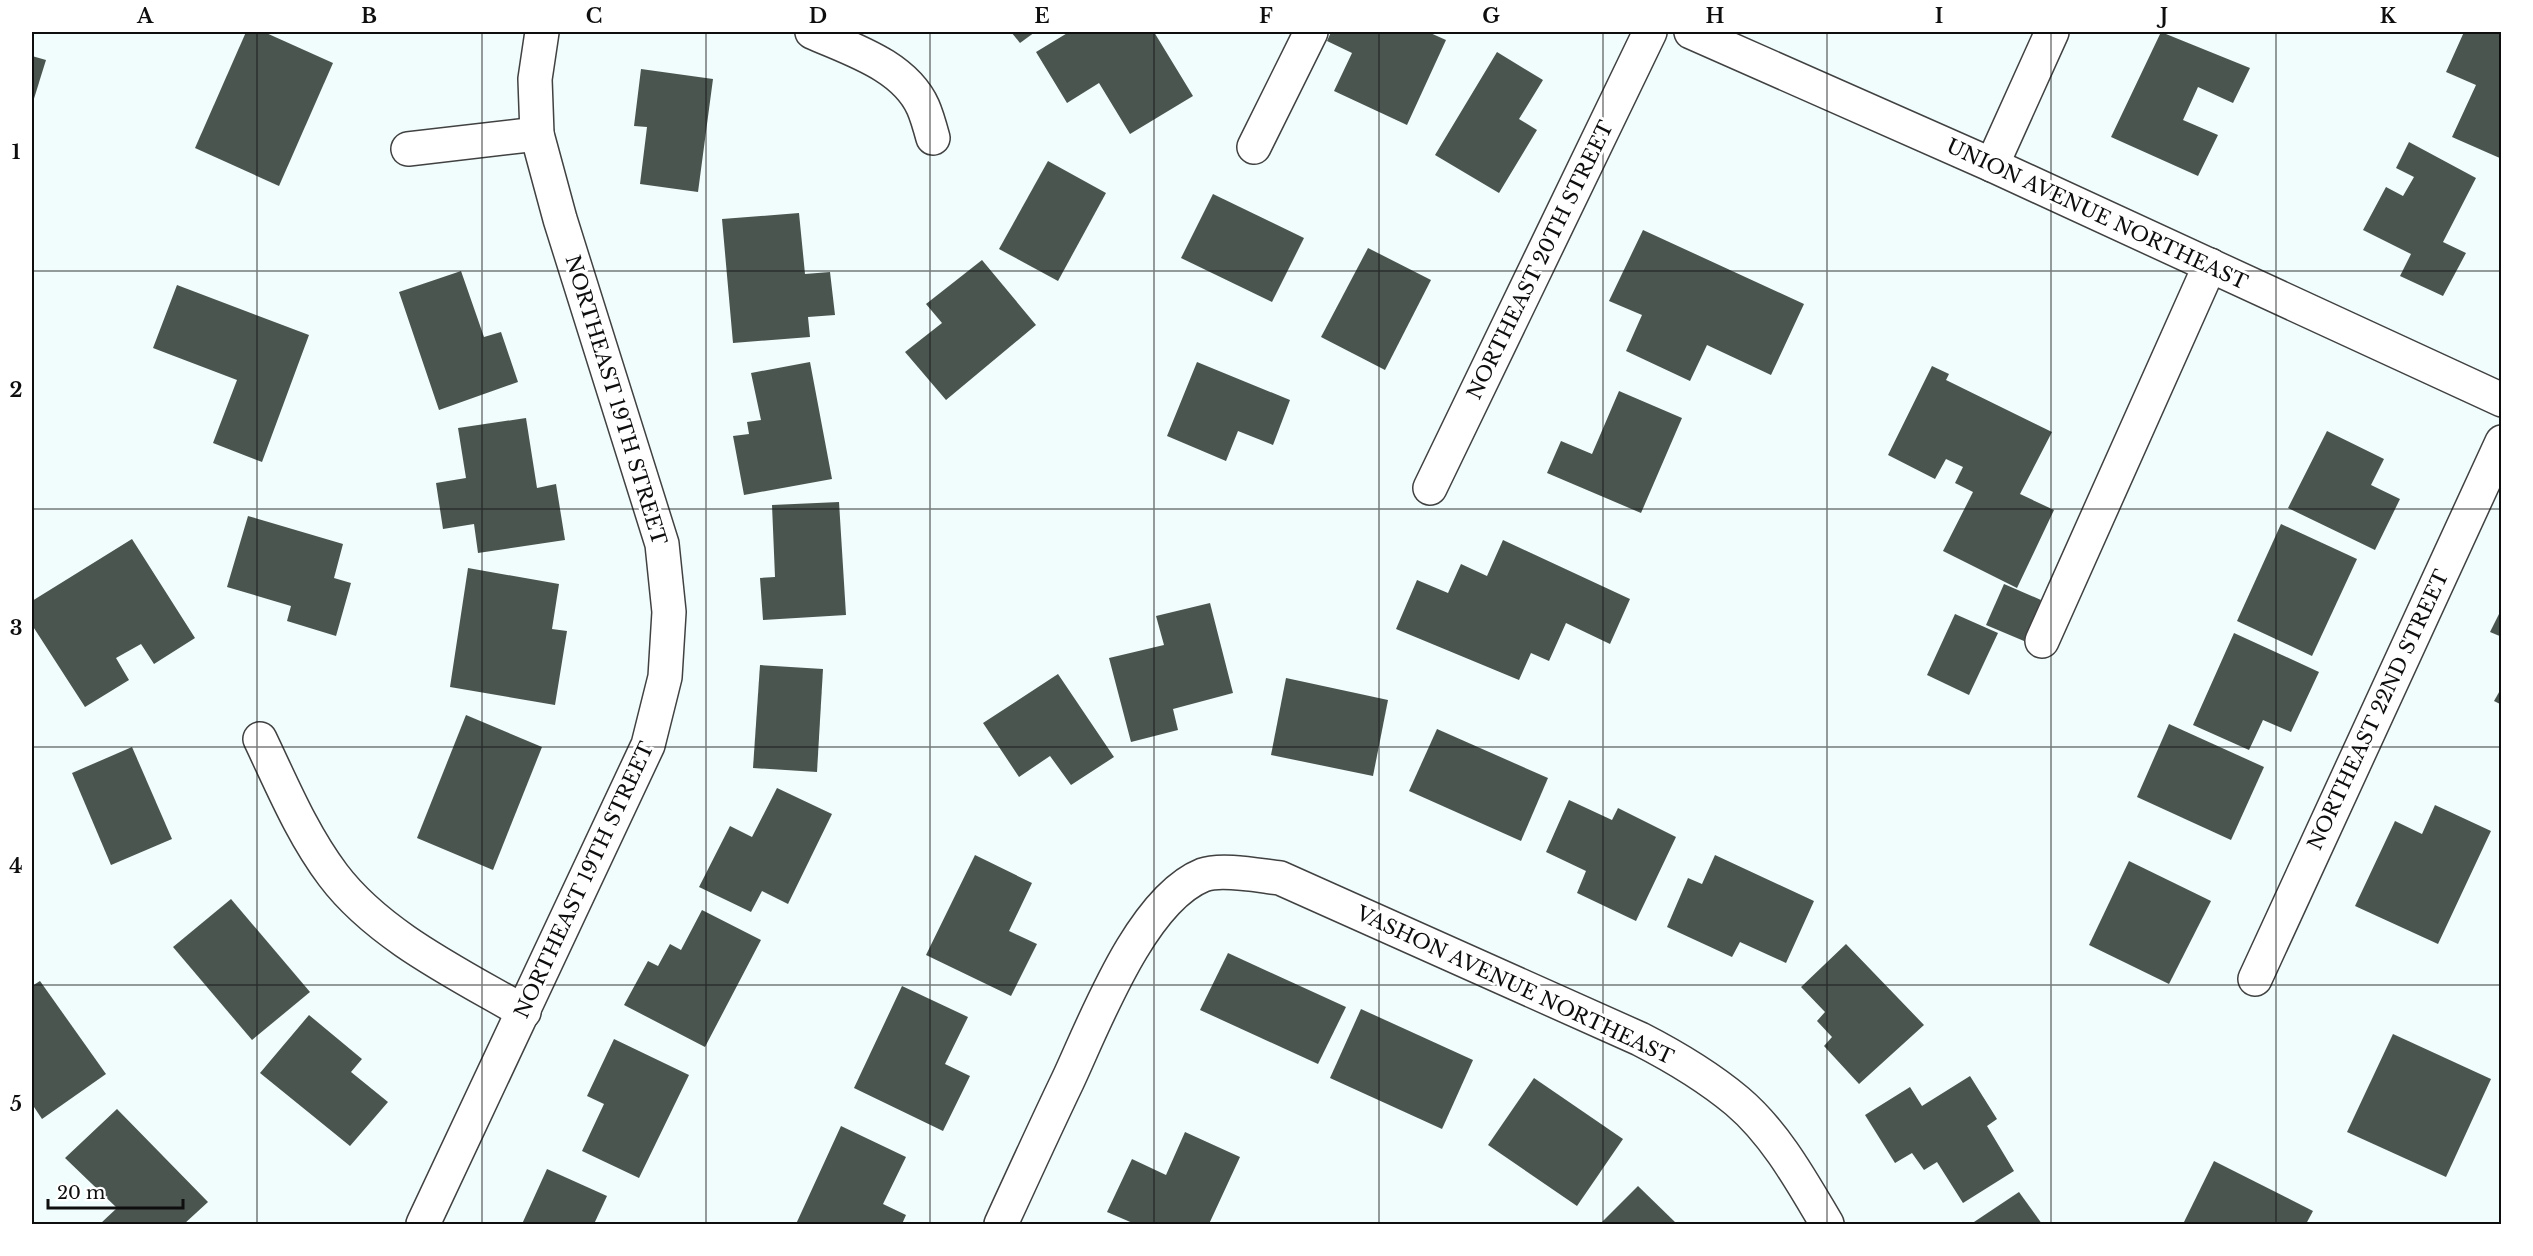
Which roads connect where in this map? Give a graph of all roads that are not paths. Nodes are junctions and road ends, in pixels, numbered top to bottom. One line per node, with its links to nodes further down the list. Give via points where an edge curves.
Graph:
1 (542, 32): 7 (street, NORTHEAST 19TH STREET, via 535,79)
2 (812, 32): 8 (street, via 884,65 922,104)
3 (1311, 32): 9 (street)
4 (1650, 32): 15 (street, NORTHEAST 20TH STREET)
5 (2052, 32): 11 (street)
6 (1697, 33): 11 (street, UNION AVENUE NORTHEAST)
7 (537, 134): 10 (street); 19 (street, NORTHEAST 19TH STREET, via 662,544 669,612 665,677 648,745)
8 (933, 138)
9 (1254, 147)
10 (408, 149)
11 (1992, 165): 12 (street, UNION AVENUE NORTHEAST)
12 (2210, 265): 13 (street, UNION AVENUE NORTHEAST); 16 (street)
13 (2502, 400)
14 (2502, 442): 18 (street, NORTHEAST 22ND STREET)
15 (1430, 488)
16 (2042, 642)
17 (260, 739): 19 (street, via 308,836 333,876 374,916 422,953)
18 (2255, 979)
19 (524, 1012): 20 (street, NORTHEAST 19TH STREET)
20 (423, 1224)
21 (1001, 1224): 22 (street, VASHON AVENUE NORTHEAST, via 1122,964 1150,921 1204,874 1242,873 1280,878 1688,1064 1739,1102 1771,1138)
22 (1827, 1224)

